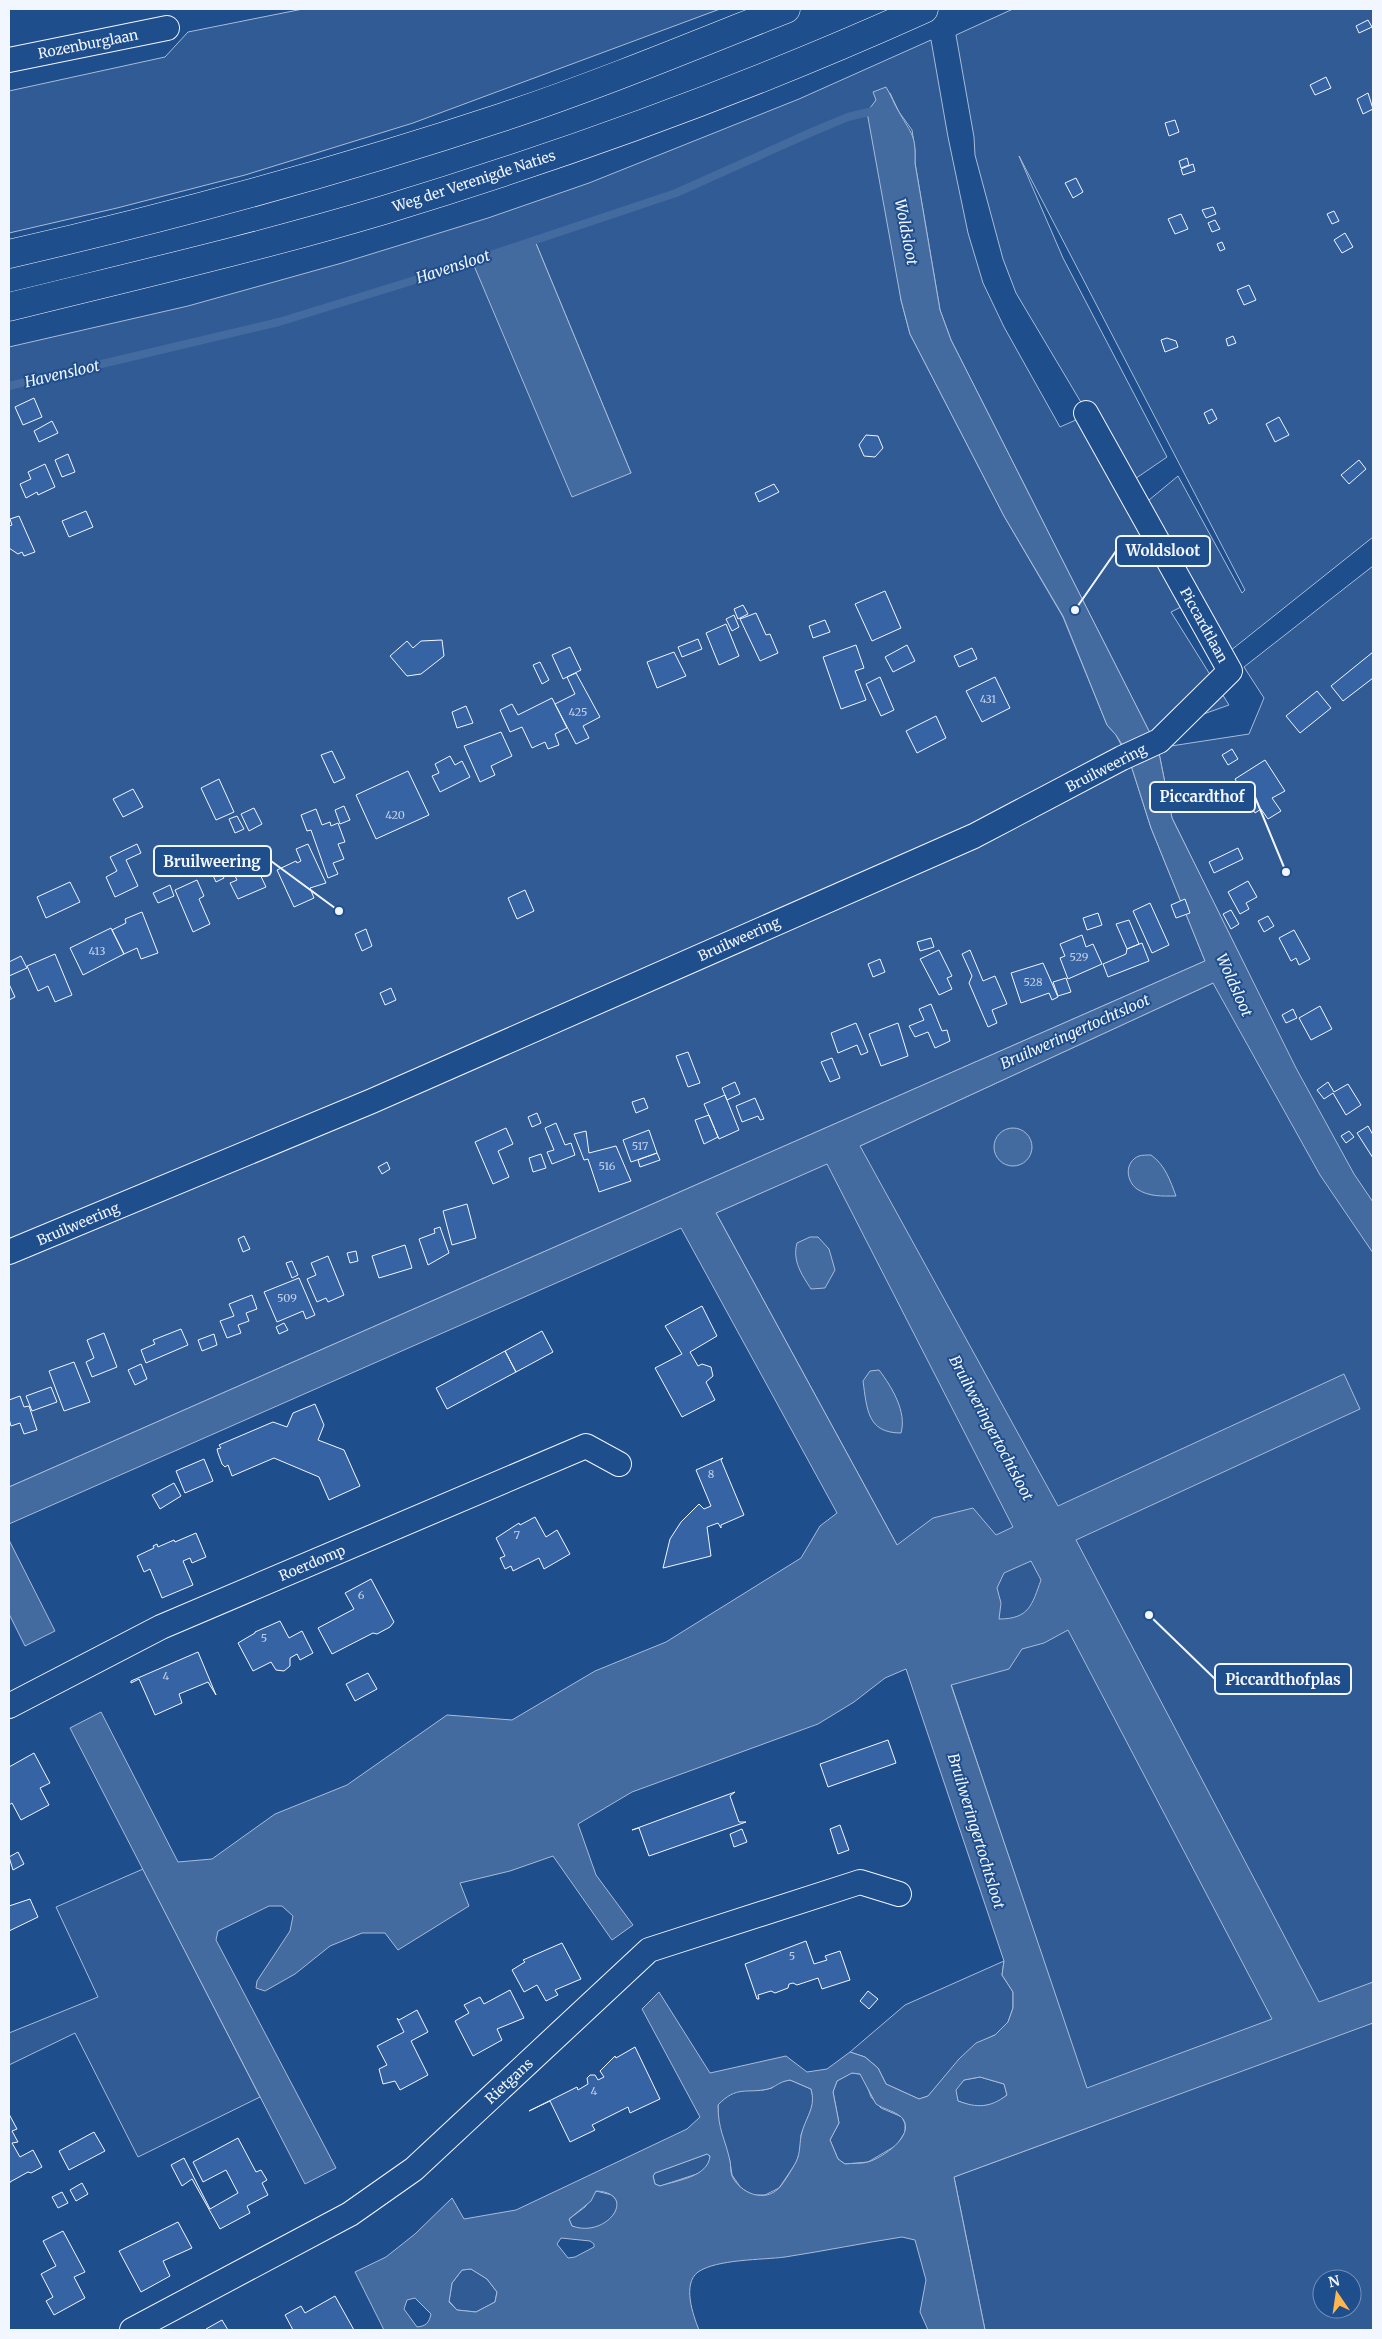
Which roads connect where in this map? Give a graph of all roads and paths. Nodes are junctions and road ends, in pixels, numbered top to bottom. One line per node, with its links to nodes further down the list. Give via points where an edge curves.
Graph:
1 (786, 9): 5 (highway, via 504,117 135,226)
2 (924, 9): 6 (highway, Weg der Verenigde Naties, via 716,95 549,157 384,210 235,252)
3 (167, 28): 4 (street, Rozenburglaan)
4 (9, 60)
5 (9, 254)
6 (9, 307)
7 (1086, 413): 8 (street, Piccardtlaan, via 1230,671)
8 (1159, 741): 9 (street, Bruilweering, via 966,840 372,1101)
9 (9, 1252)
10 (619, 1464): 11 (street, Roerdomp, via 586,1446 161,1627)
11 (9, 1706)
12 (899, 1894): 13 (street, Rietgans, via 860,1882 649,1950 414,2169 350,2214)
13 (132, 2330)

